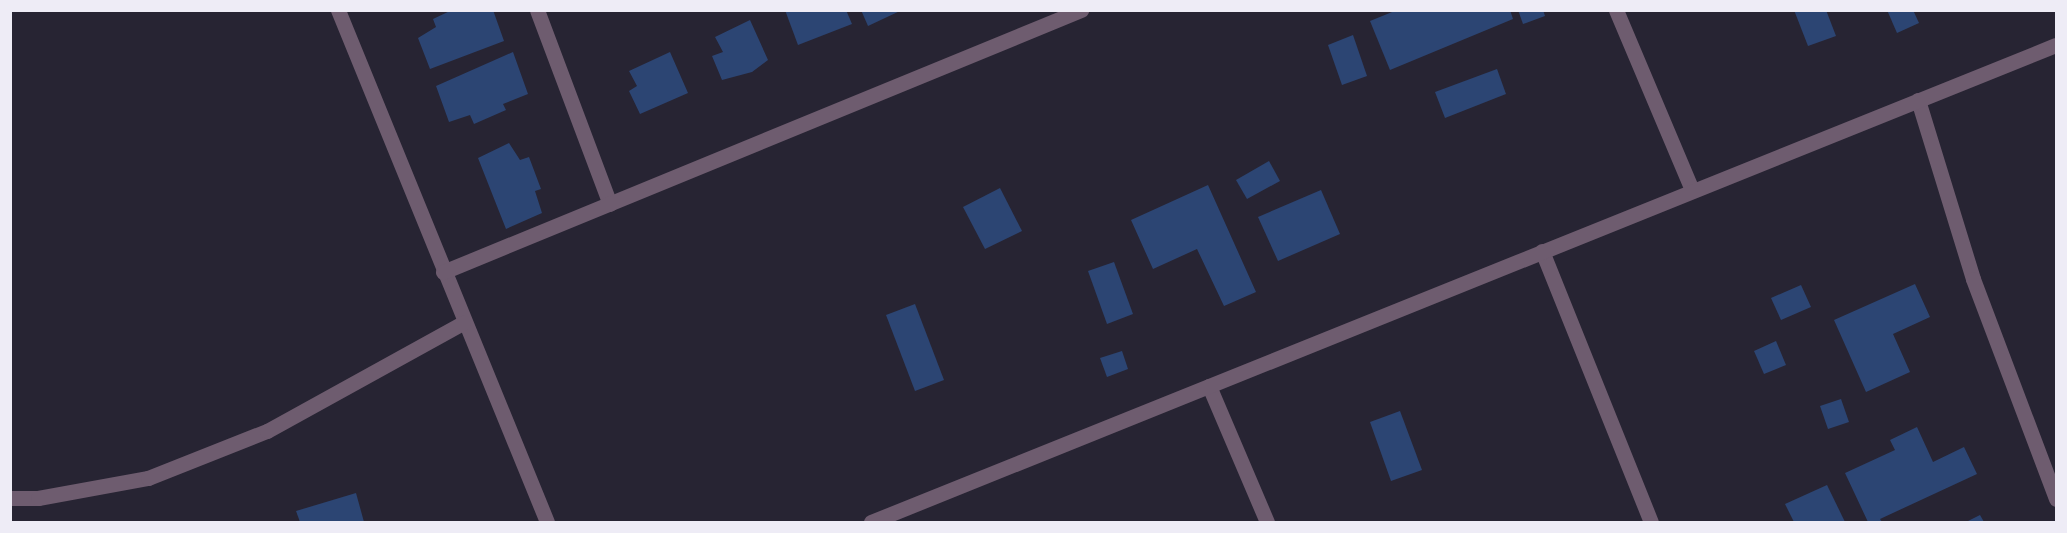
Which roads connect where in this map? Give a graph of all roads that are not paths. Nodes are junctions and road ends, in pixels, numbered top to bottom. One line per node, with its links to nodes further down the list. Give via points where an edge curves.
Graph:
1 (338, 10): 10 (street)
2 (537, 10): 8 (street)
3 (1081, 10): 8 (street)
4 (1616, 10): 7 (street)
5 (2056, 45): 6 (street)
6 (1918, 100): 7 (street); 13 (street, via 1973,279)
7 (1692, 190): 9 (street)
8 (610, 204): 10 (street)
9 (1542, 251): 12 (street); 19 (street)
10 (443, 272): 11 (street)
11 (463, 323): 14 (street, via 267,431 148,477 38,498); 16 (street)
12 (1209, 386): 17 (street); 18 (street)
13 (2049, 459): 15 (street)
14 (10, 498)
15 (2056, 499)
16 (547, 522)
17 (871, 522)
18 (1267, 522)
19 (1651, 522)

